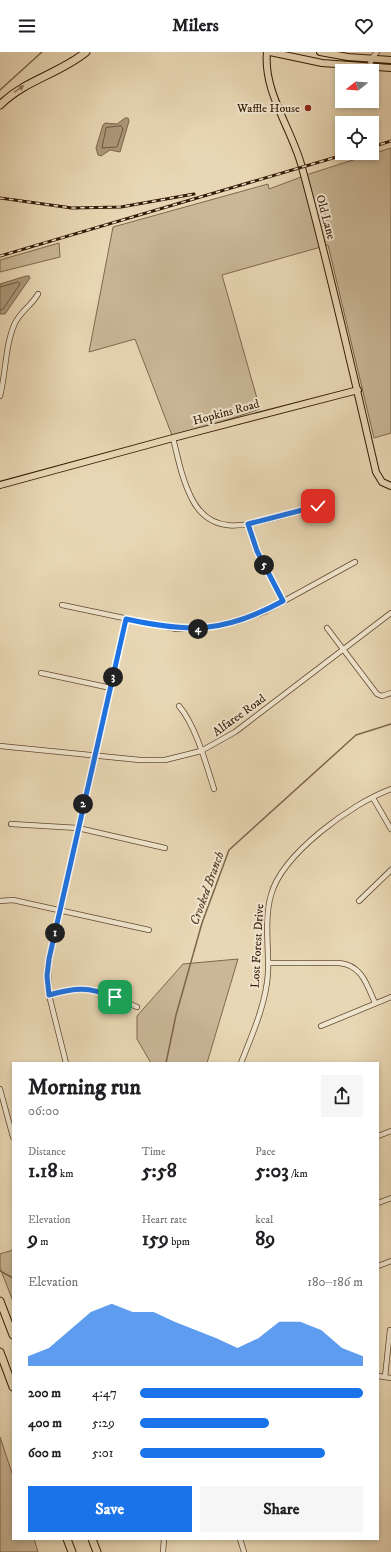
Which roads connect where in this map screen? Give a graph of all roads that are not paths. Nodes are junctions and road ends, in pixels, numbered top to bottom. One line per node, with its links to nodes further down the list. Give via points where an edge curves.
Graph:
1 (86, 52): 12 (highway, one-way to 1, via 22,87 66,66)
2 (269, 52): 8 (main road); 14 (main road, Old Lane, via 267,65 270,83 301,165)
3 (320, 52): 6 (main road)
4 (369, 52): 6 (street)
5 (377, 52): 6 (street)
6 (372, 59): 7 (main road); 9 (street)
7 (391, 60)
8 (335, 64)
9 (371, 64)
10 (379, 68): 11 (main road)
11 (391, 68)
12 (0, 105)
13 (38, 294): 15 (street, via 13,328)
14 (358, 390): 16 (main road, Hopkins Road); 18 (main road, via 378,476 382,482)
15 (0, 396)
16 (173, 438): 17 (main road, Hopkins Road); 20 (street, via 188,492 200,512 225,525)
17 (0, 485)
18 (391, 486)
19 (331, 504): 20 (street)
20 (248, 524): 22 (street, via 257,551)
21 (355, 562): 22 (street)
22 (283, 601): 25 (street, via 251,617 211,627 176,629)
23 (62, 604): 25 (street)
24 (391, 613): 27 (street, Alfaree Road)
25 (126, 619): 29 (street)
26 (328, 628): 27 (street)
27 (344, 649): 30 (street, via 377,694 382,696); 33 (street, Alfaree Road, via 235,732)
28 (41, 673): 29 (street)
29 (111, 688): 34 (street)
30 (391, 693)
31 (179, 706): 33 (street)
32 (0, 746): 34 (street, Alfaree Road)
33 (200, 751): 34 (street, Alfaree Road, via 177,758 152,761); 36 (street)
34 (95, 756): 39 (street)
35 (391, 789): 37 (street, Lost Forest Drive)
36 (214, 790)
37 (372, 798): 40 (street); 47 (street, Lost Forest Drive, via 338,818 316,836 280,874 269,905)
38 (11, 824): 39 (street)
39 (78, 828): 41 (street); 45 (street)
40 (391, 829)
41 (165, 848)
42 (391, 870): 44 (street)
43 (0, 901): 45 (street, via 13,900)
44 (359, 901)
45 (60, 910): 46 (street); 48 (street, via 48,966)
46 (149, 930)
47 (268, 963): 50 (street, via 349,965 358,970 365,979); 54 (street, Lost Forest Drive, via 264,999)
48 (49, 995): 51 (street, via 76,988 91,989); 53 (street)
49 (391, 997): 50 (street)
50 (375, 1003): 52 (street)
51 (137, 1006)
52 (321, 1026)
53 (66, 1062)
54 (241, 1062)
55 (0, 1089): 56 (street)
56 (11, 1123)
57 (391, 1131): 58 (street)
58 (379, 1136)
59 (391, 1198): 60 (street)
60 (379, 1204)
61 (391, 1261): 62 (street)
62 (379, 1266)
63 (0, 1301): 65 (highway)
64 (390, 1330): 68 (street)
65 (12, 1333)
66 (0, 1352): 70 (highway)
67 (379, 1376): 68 (street)
68 (385, 1377): 69 (street)
69 (391, 1378)
70 (12, 1384)
71 (68, 1540): 75 (highway)
72 (92, 1540): 76 (highway)
73 (164, 1540): 77 (street)
74 (240, 1540): 78 (street)
75 (72, 1552)
76 (97, 1552)
77 (163, 1552)
78 (244, 1552)

